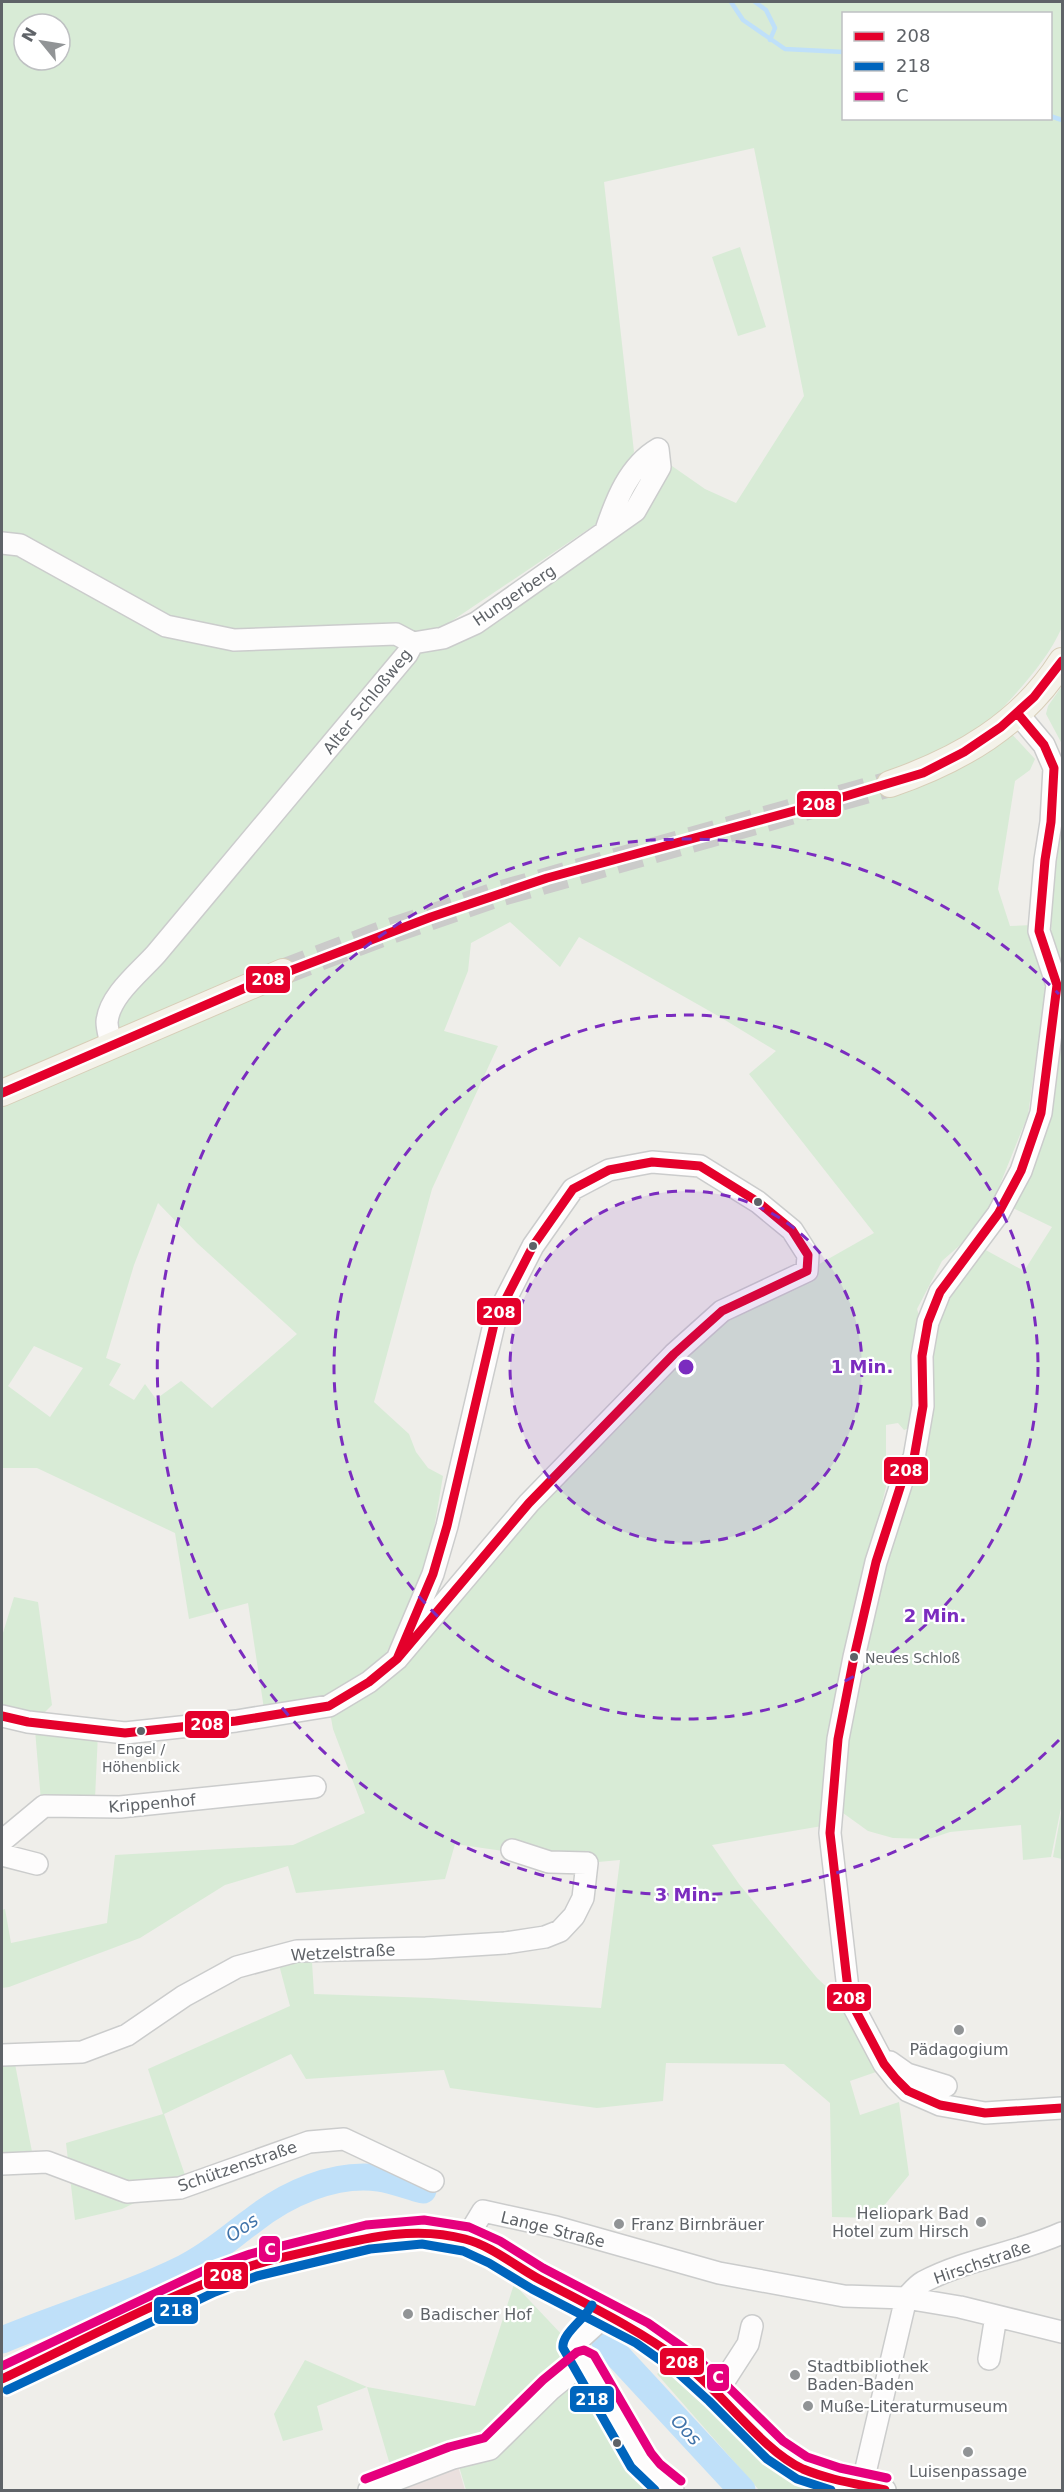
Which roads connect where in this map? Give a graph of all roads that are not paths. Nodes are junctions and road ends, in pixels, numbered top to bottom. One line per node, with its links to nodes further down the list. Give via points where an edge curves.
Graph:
1 (606, 530): 3 (street, Hungerberg, via 476,623 443,638)
2 (2, 543): 3 (street, Alter Schloßweg, via 20,545 166,626 234,640 396,634)
3 (413, 643): 8 (street, Alter Schloßweg, via 122,992 110,1008 107,1023)
4 (1062, 661): 5 (main road)
5 (1018, 714): 6 (main road, via 952,760); 18 (street, via 1044,745 1054,768 1039,932 1057,985 1041,1113 1016,1180 998,1214 940,1292 928,1322 922,1356 923,1406 914,1458 905,1472 876,1562 851,1669 834,1768 830,1833 849,1998)
6 (890, 784)
7 (283, 972): 8 (main road)
8 (111, 1045): 9 (main road)
9 (2, 1093)
10 (396, 1659): 10 (street, via 433,1574 495,1320 533,1246 573,1189 609,1170 652,1162 700,1166 758,1202 792,1230 808,1255 807,1271 722,1311 674,1354 530,1503); 11 (street, via 369,1682 329,1706 236,1721 125,1733)
11 (2, 1716)
12 (315, 1788): 13 (street, Krippenhof, via 120,1807 45,1806)
13 (2, 1841)
14 (512, 1850): 17 (street, Wetzelstraße, via 549,1862 587,1863 583,1898 560,1931 505,1943 297,1951 237,1967 184,1996 128,2035 82,2052)
15 (2, 1855): 16 (street)
16 (37, 1864)
17 (2, 2055)
18 (879, 2055): 19 (street, via 907,2074); 20 (street, via 908,2091 940,2105 985,2113)
19 (946, 2086)
20 (1062, 2108)
21 (2, 2164): 22 (street, Schützenstraße, via 47,2162 127,2192 180,2188 309,2142 344,2139)
22 (433, 2181)
23 (1062, 2233): 25 (street, Hirschstraße, via 957,2268 921,2283)
24 (466, 2239): 25 (street, Lange Straße, via 483,2211 556,2227 719,2273 844,2296); 26 (street); 32 (street, via 422,2232 392,2233 254,2265)
25 (906, 2298): 27 (street, Lange Straße); 34 (street)
26 (603, 2311): 31 (street, via 596,2324 574,2344); 33 (street, via 673,2354)
27 (996, 2316): 29 (street, Lange Straße); 30 (street)
28 (752, 2326): 33 (street, via 747,2344)
29 (1062, 2332)
30 (989, 2358)
31 (584, 2362): 35 (street, via 490,2449 453,2458); 36 (street, via 640,2460)
32 (2, 2379)
33 (717, 2392): 34 (street, via 775,2450 802,2468)
34 (862, 2488): 37 (street)
35 (369, 2490)
36 (673, 2490)
37 (885, 2490)

